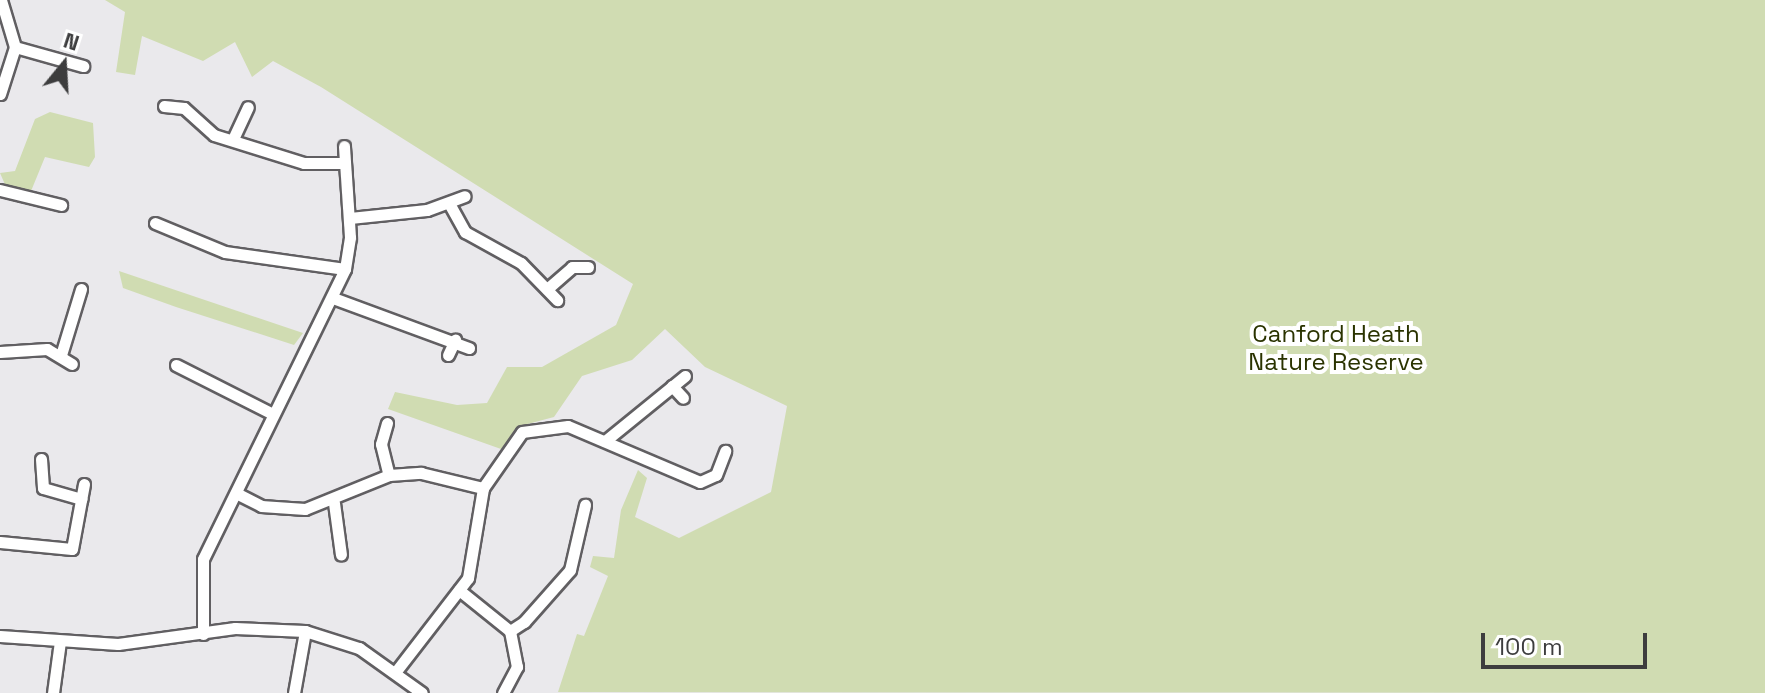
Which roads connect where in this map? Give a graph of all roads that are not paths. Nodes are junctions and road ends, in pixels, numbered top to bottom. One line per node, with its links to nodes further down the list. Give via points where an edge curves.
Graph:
1 (1, 0): 3 (street)
2 (74, 46): 4 (street)
3 (15, 47): 4 (street); 6 (street)
4 (70, 61): 5 (street)
5 (83, 66)
6 (0, 94)
7 (164, 106): 9 (street, via 184,108 214,135)
8 (248, 107): 9 (street)
9 (233, 139): 11 (street, via 304,163)
10 (344, 146): 11 (street)
11 (345, 163): 16 (street)
12 (0, 190): 14 (street)
13 (465, 196): 15 (street)
14 (61, 205)
15 (450, 205): 16 (street); 23 (street, via 465,232 521,263)
16 (350, 218): 21 (street)
17 (155, 223): 18 (street)
18 (174, 228): 19 (street); 21 (street, via 235,254)
19 (169, 243)
20 (588, 267): 23 (street, via 572,267)
21 (345, 269): 24 (street)
22 (81, 289): 29 (street)
23 (547, 289): 25 (street)
24 (333, 298): 26 (street); 36 (street)
25 (557, 300)
26 (455, 340): 27 (street); 30 (street)
27 (469, 348)
28 (0, 352): 29 (street)
29 (61, 355): 31 (street)
30 (448, 355)
31 (72, 364)
32 (176, 365): 36 (street)
33 (685, 376): 34 (street)
34 (672, 386): 35 (street); 38 (street)
35 (683, 398)
36 (271, 413): 44 (street)
37 (387, 423): 41 (street, via 381,444)
38 (605, 441): 39 (street, via 700,482 716,475); 43 (street, via 568,426 537,426 522,432)
39 (725, 451)
40 (41, 459): 45 (street, via 43,488)
41 (389, 475): 43 (street, via 421,473); 46 (street)
42 (84, 484): 45 (street)
43 (483, 488): 50 (street, via 468,578)
44 (236, 493): 46 (street, via 279,509); 53 (street, via 200,572)
45 (81, 499): 48 (street, via 71,555)
46 (334, 503): 49 (street)
47 (585, 505): 52 (street, via 570,570 536,613)
48 (0, 542)
49 (341, 555)
50 (459, 590): 52 (street); 56 (street)
51 (305, 631): 53 (street); 56 (street); 58 (street)
52 (510, 631): 60 (street, via 517,667)
53 (203, 634): 55 (street, via 148,643)
54 (0, 636): 55 (street)
55 (60, 641): 57 (street)
56 (397, 670): 59 (street)
57 (53, 693)
58 (294, 693)
59 (422, 693)
60 (503, 693)

